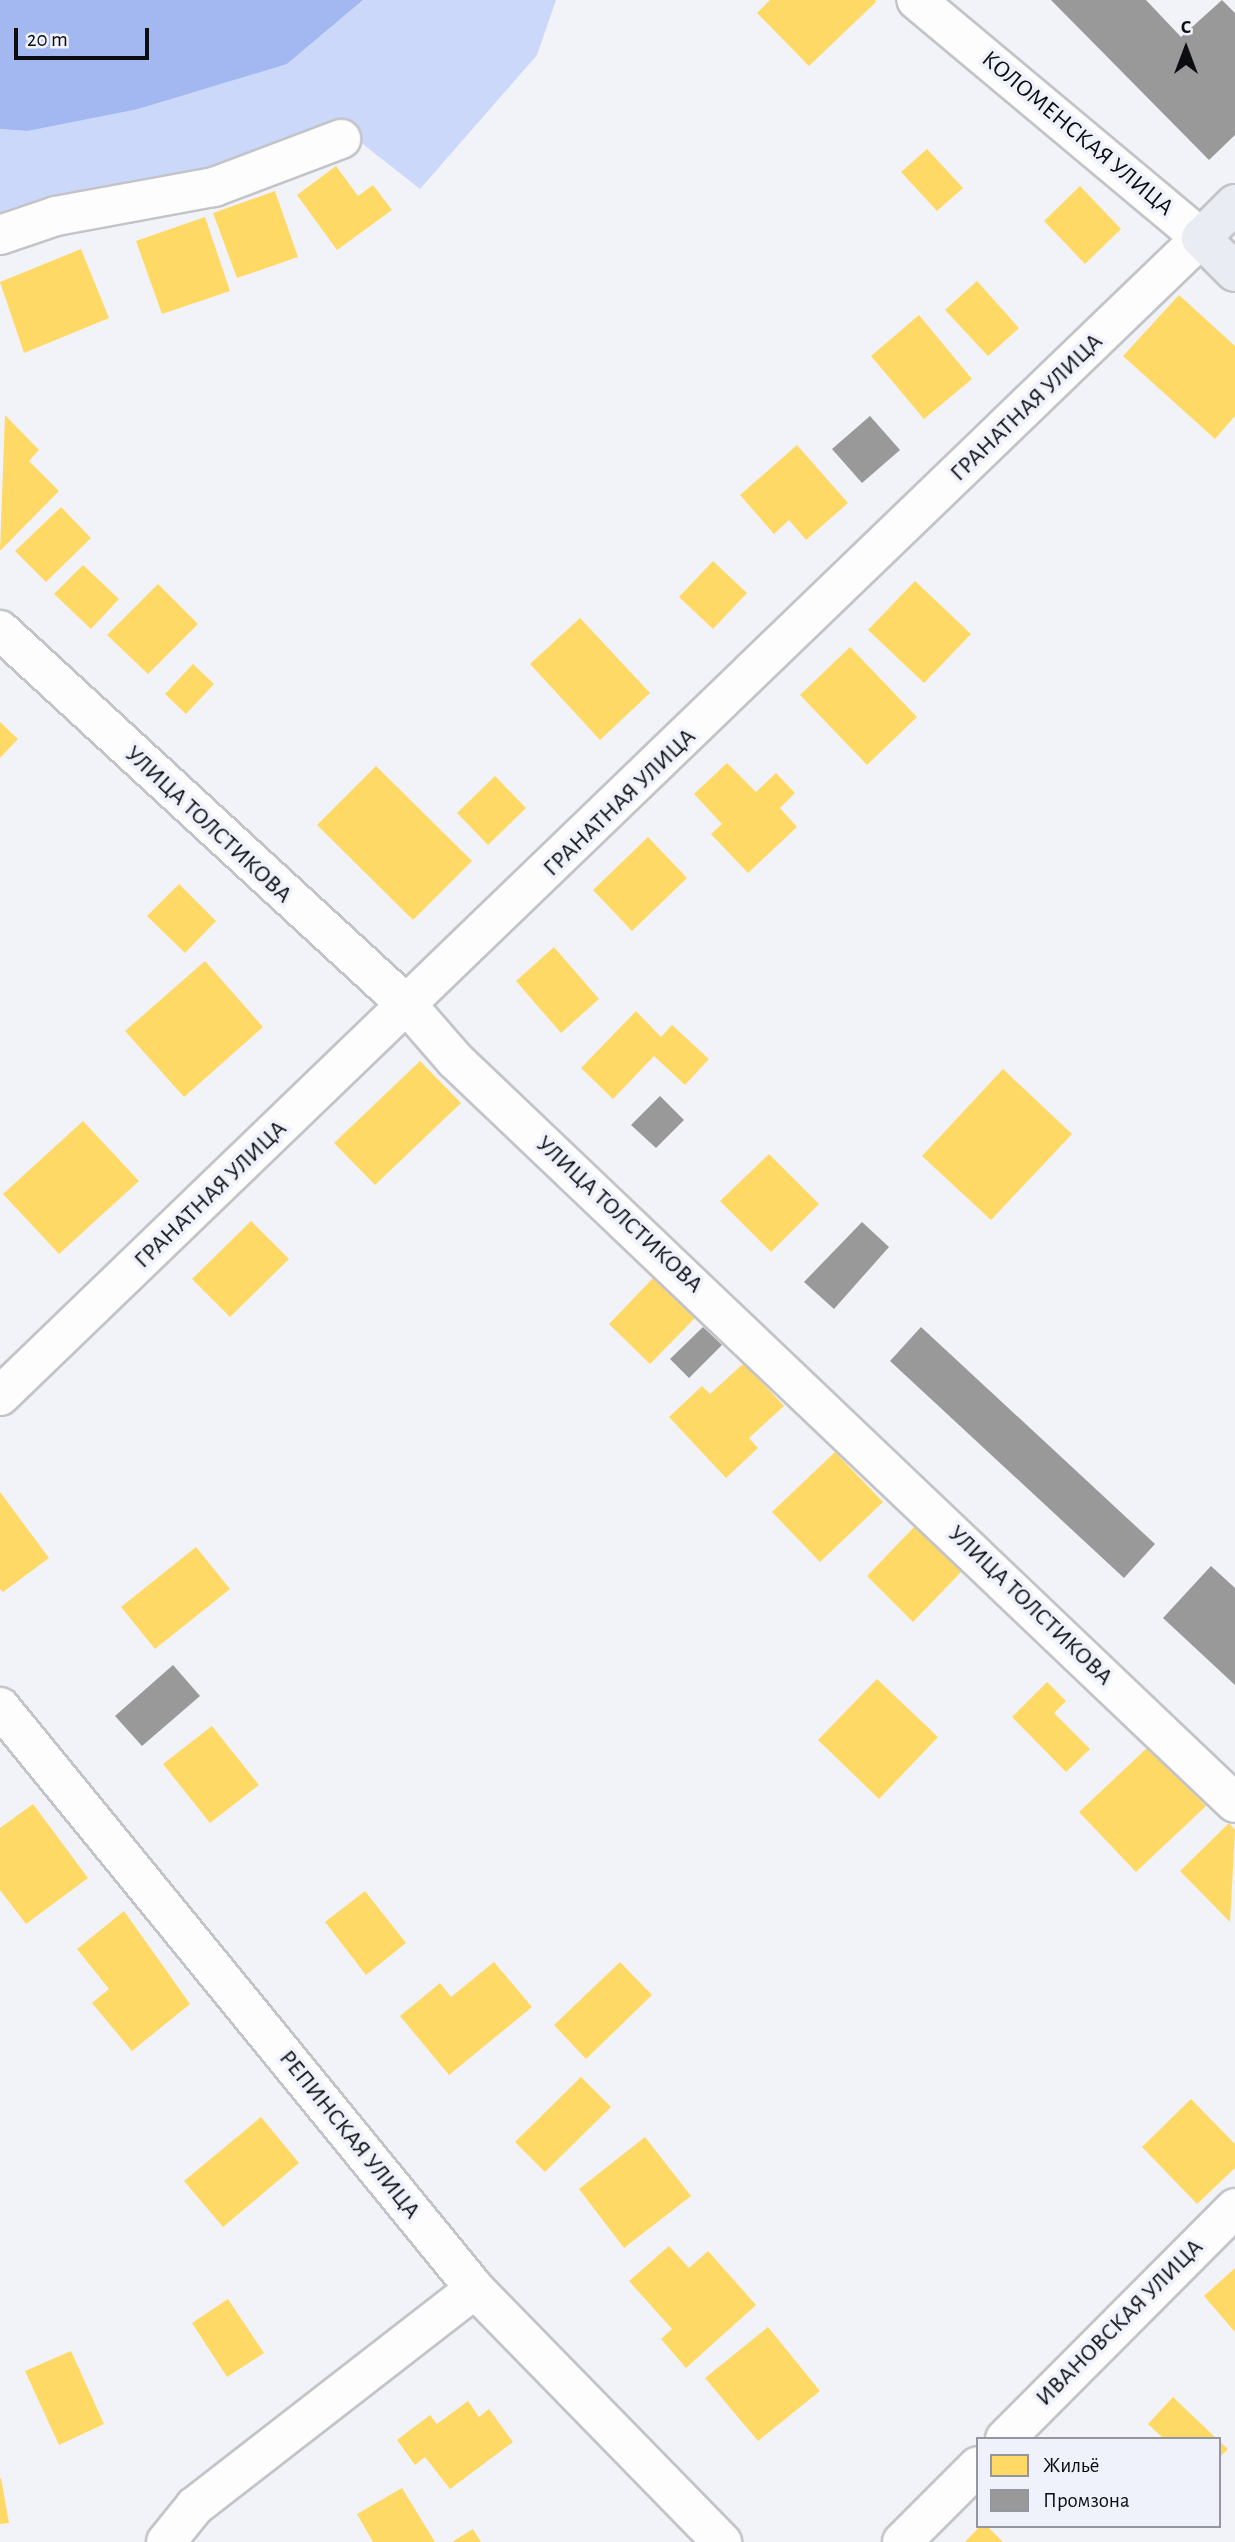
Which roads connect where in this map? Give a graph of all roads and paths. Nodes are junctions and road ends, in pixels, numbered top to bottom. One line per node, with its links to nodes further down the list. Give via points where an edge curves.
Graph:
1 (916, 0): 5 (street, КОЛОМЕНСКАЯ УЛИЦА)
2 (341, 139): 4 (street, via 214,187 56,216)
3 (1235, 204): 5 (main road, ГРАНАТНАЯ УЛИЦА)
4 (0, 235)
5 (1201, 238): 6 (main road, КОЛОМЕНСКАЯ УЛИЦА); 8 (street, ГРАНАТНАЯ УЛИЦА)
6 (1235, 272)
7 (0, 631): 8 (street, УЛИЦА ТОЛСТИКОВА)
8 (409, 1007): 9 (street, ГРАНАТНАЯ УЛИЦА); 11 (street, УЛИЦА ТОЛСТИКОВА, via 455,1060)
9 (0, 1396)
10 (0, 1707): 13 (street, РЕПИНСКАЯ УЛИЦА)
11 (1235, 1803)
12 (1235, 2208): 14 (street, ИВАНОВСКАЯ УЛИЦА)
13 (475, 2288): 16 (street, via 195,2505); 17 (street, РЕПИНСКАЯ УЛИЦА)
14 (1007, 2437)
15 (976, 2468): 18 (street)
16 (166, 2542)
17 (722, 2542)
18 (902, 2542)

